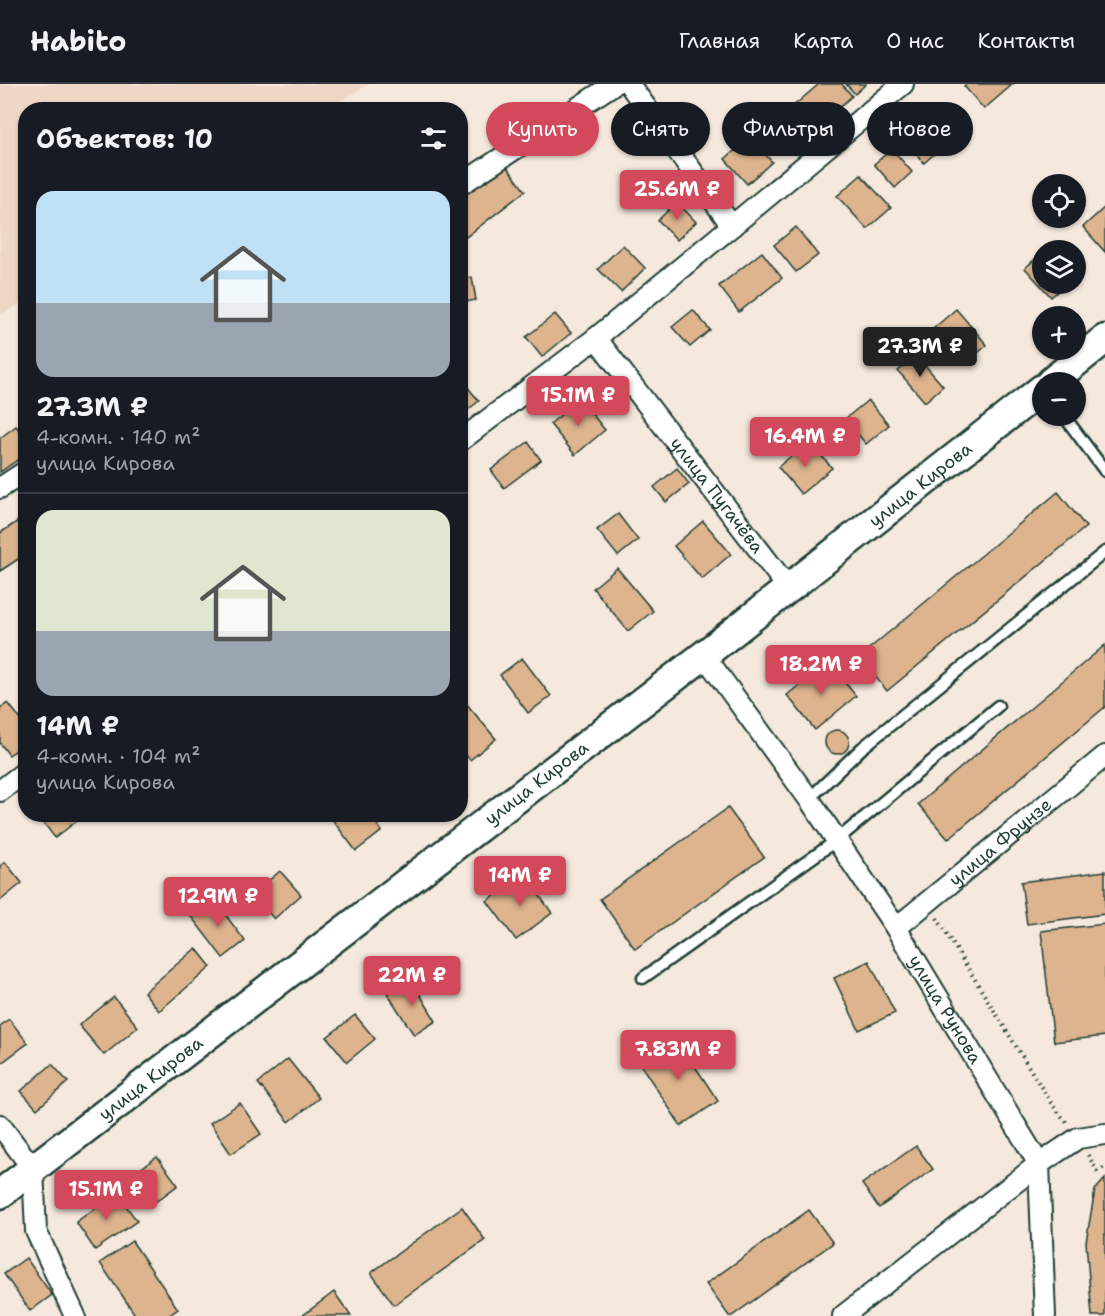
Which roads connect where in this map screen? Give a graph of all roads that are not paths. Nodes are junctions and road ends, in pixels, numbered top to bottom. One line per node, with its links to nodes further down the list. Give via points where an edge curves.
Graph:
1 (614, 84): 4 (street)
2 (629, 84): 5 (street)
3 (903, 84): 5 (street)
4 (468, 180)
5 (732, 226): 6 (street)
6 (596, 338): 11 (street); 16 (street, улица Пугачёва)
7 (1105, 339): 8 (main road)
8 (1064, 372)
9 (1032, 397): 16 (main road, улица Кирова)
10 (1071, 426): 12 (lane)
11 (468, 435)
12 (1105, 471)
13 (18, 476): 14 (street)
14 (0, 488)
15 (1105, 552): 22 (lane, via 861,748)
16 (789, 589): 17 (main road, улица Кирова)
17 (704, 655): 22 (street, улица Рунова); 29 (main road, улица Кирова)
18 (998, 706): 23 (lane)
19 (1105, 756): 24 (street, улица Фрунзе)
20 (18, 777): 21 (street)
21 (0, 791)
22 (810, 800): 23 (street, улица Рунова)
23 (837, 840): 24 (street, улица Рунова); 25 (lane)
24 (896, 928): 28 (street, улица Рунова)
25 (643, 978)
26 (0, 1125): 29 (street)
27 (1105, 1134): 28 (street, via 1078,1138)
28 (1039, 1164): 32 (street); 33 (street)
29 (33, 1169): 30 (main road, улица Кирова); 31 (street, via 36,1231)
30 (0, 1194)
31 (75, 1316)
32 (843, 1316)
33 (1045, 1316)

